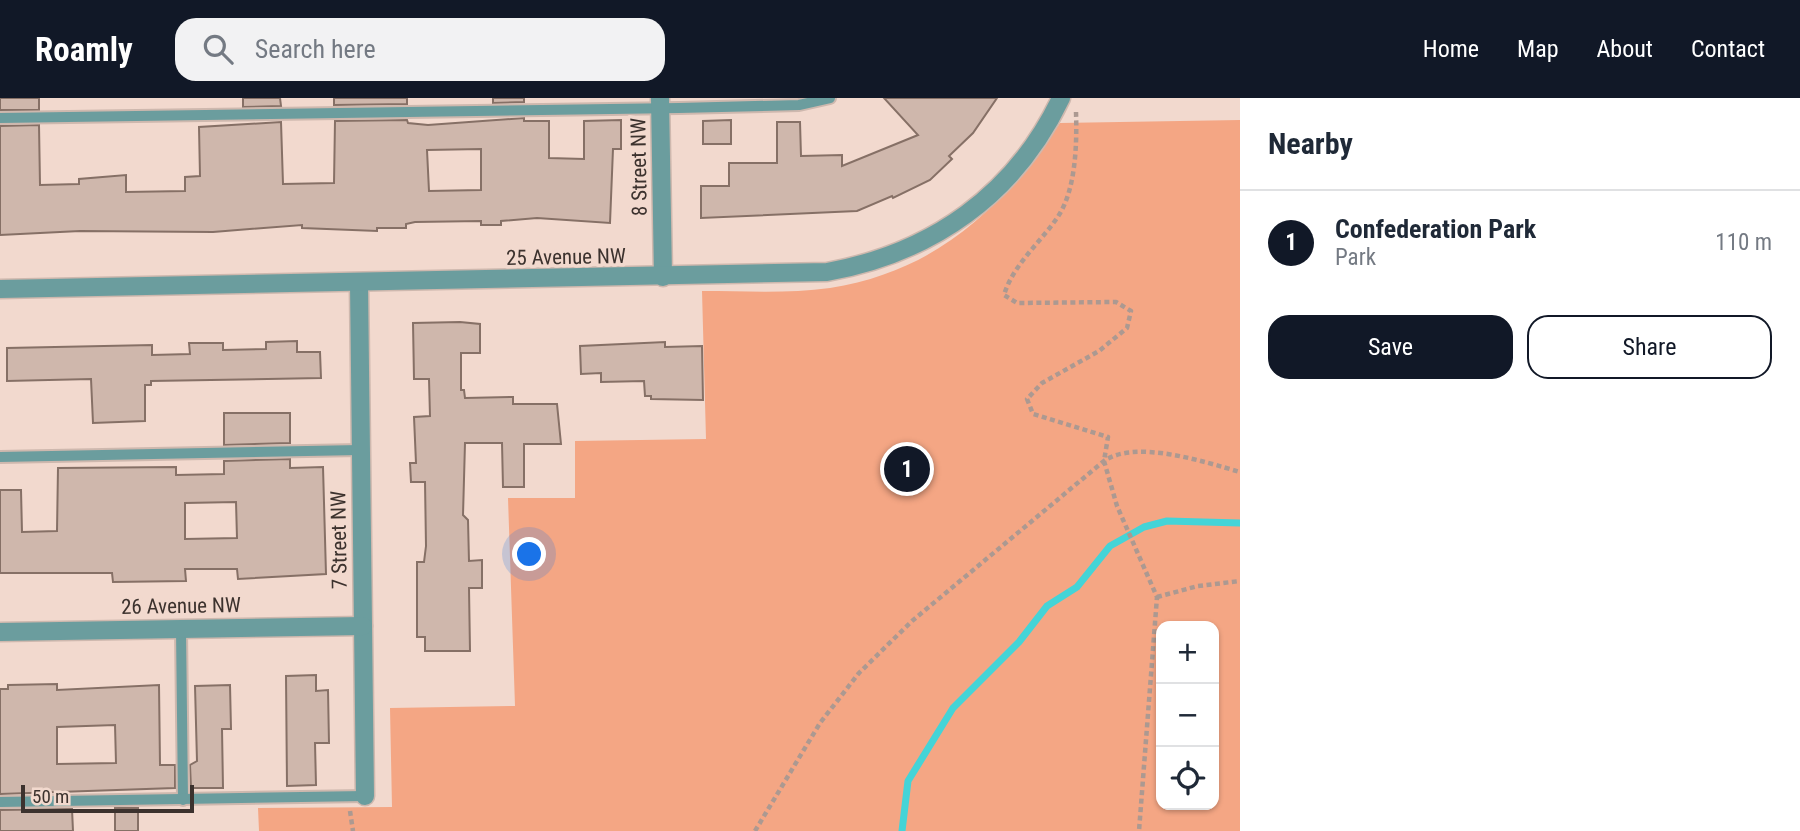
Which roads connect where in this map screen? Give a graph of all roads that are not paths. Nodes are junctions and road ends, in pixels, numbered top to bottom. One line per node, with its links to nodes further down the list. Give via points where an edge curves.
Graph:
1 (830, 98): 3 (lane, via 799,105)
2 (1068, 101): 5 (street, 25 Avenue NW, via 994,194 918,246 858,267 828,272)
3 (660, 103): 4 (lane); 5 (street, 8 Street NW)
4 (0, 118)
5 (663, 277): 6 (street, 25 Avenue NW)
6 (359, 284): 7 (street, 25 Avenue NW); 8 (street, 7 Street NW)
7 (0, 289)
8 (360, 450): 9 (lane); 10 (street, 7 Street NW)
9 (0, 457)
10 (363, 625): 11 (street, 26 Avenue NW); 13 (street, 7 Street NW)
11 (181, 629): 12 (street, 26 Avenue NW); 14 (lane)
12 (0, 632)
13 (365, 796): 14 (lane)
14 (183, 800): 15 (lane)
15 (0, 802)

